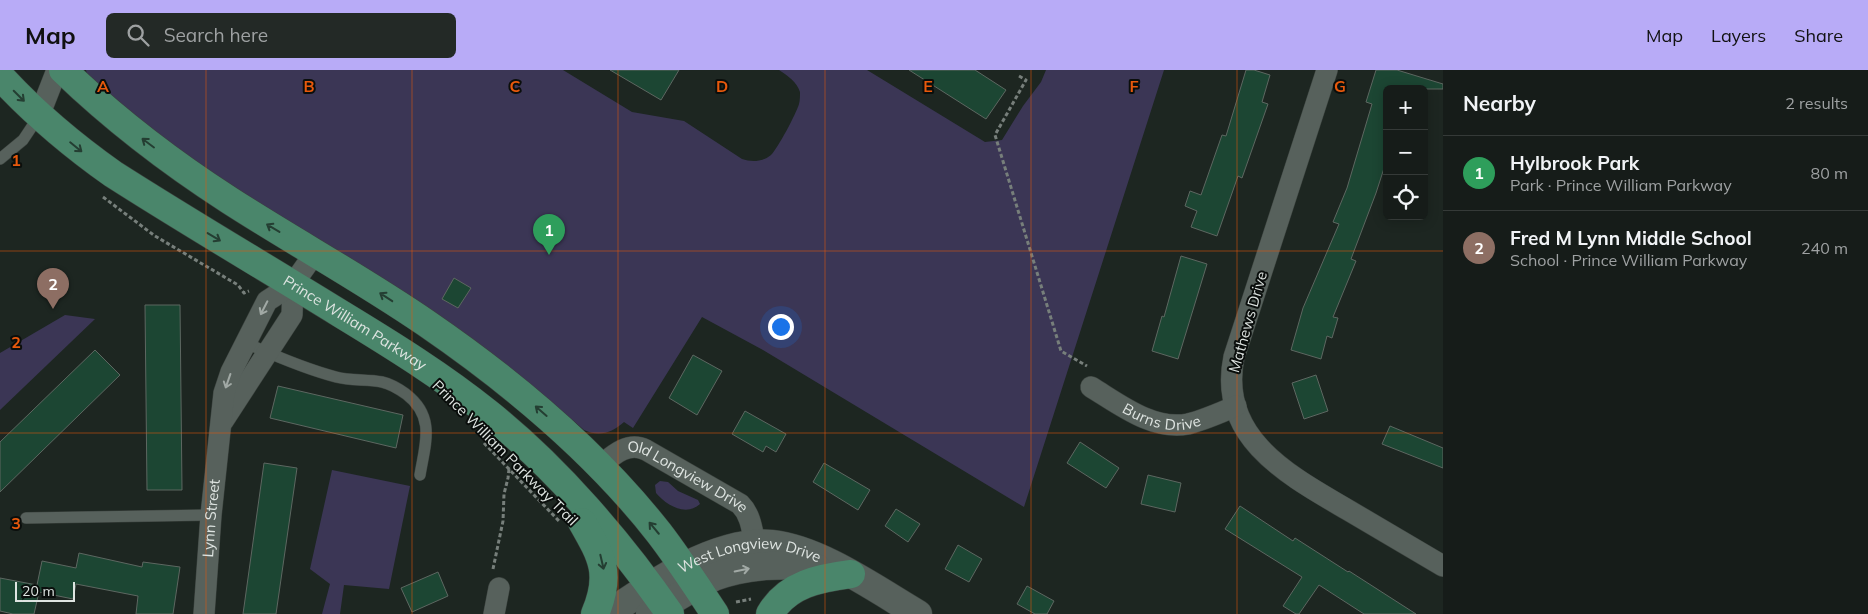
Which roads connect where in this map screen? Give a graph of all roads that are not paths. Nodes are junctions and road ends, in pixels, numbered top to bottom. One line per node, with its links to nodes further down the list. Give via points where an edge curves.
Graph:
1 (57, 70): 5 (street)
2 (63, 70): 7 (main road, one-way to 2, via 187,172 142,139)
3 (1327, 70): 12 (street, Mathews Drive, via 1234,357 1231,385)
4 (0, 76): 5 (main road, Prince William Parkway, one-way to 5)
5 (39, 116): 6 (lane, via 22,140); 8 (main road, Prince William Parkway, one-way to 8, via 113,174)
6 (0, 160)
7 (315, 252): 8 (street, Lynn Street); 14 (main road, one-way to 7, via 557,424 501,378 427,324)
8 (293, 284): 9 (street, Lynn Street, one-way to 9, via 267,301); 10 (street, Lynn Street, via 292,315); 15 (main road, Prince William Parkway, via 448,383 495,419)
9 (246, 343): 10 (lane); 13 (street, Lynn Street, one-way to 13, via 224,393)
10 (268, 352): 13 (street, Lynn Street); 16 (lane, via 339,378 383,383 411,398 426,419)
11 (1090, 377): 12 (street, Burns Drive, via 1143,417 1170,424 1192,422)
12 (1236, 406): 20 (street, Mathews Drive, via 1253,440 1277,466)
13 (222, 423): 17 (street, Lynn Street)
14 (600, 466): 19 (street, Old Longview Drive, via 613,455 634,446 646,450 740,504 750,522); 22 (main road, one-way to 14, via 658,532)
15 (553, 474): 24 (main road, Prince William Parkway, via 584,506); 27 (main road, one-way to 27, via 603,563 603,587)
16 (420, 475)
17 (211, 515): 18 (lane); 25 (street, Lynn Street)
18 (26, 518)
19 (755, 544): 21 (street, West Longview Drive, via 772,544 804,552); 22 (street, West Longview Drive, via 714,553)
20 (1443, 566)
21 (851, 574): 22 (street, West Longview Drive, one-way to 21, via 715,577 760,567 806,566); 30 (main road, via 830,576 799,587 780,600); 31 (street, West Longview Drive)
22 (690, 576): 24 (street, West Longview Drive); 29 (main road)
23 (496, 579): 26 (street)
24 (659, 605): 28 (street, West Longview Drive)
25 (204, 614)
26 (495, 614)
27 (596, 614)
28 (607, 614)
29 (715, 614)
30 (770, 614)
31 (918, 614)

